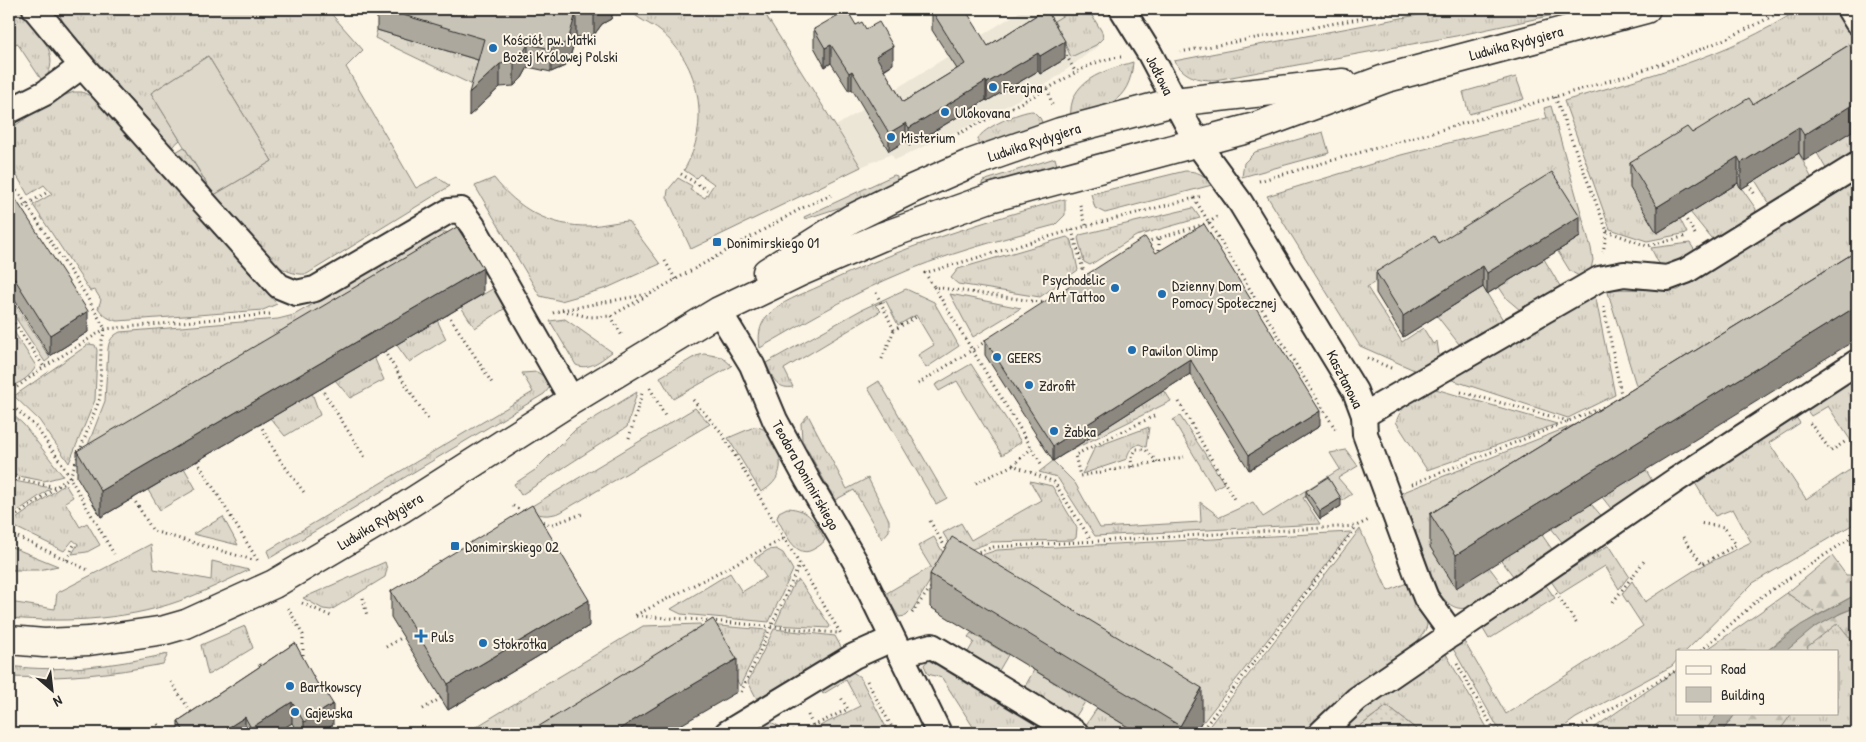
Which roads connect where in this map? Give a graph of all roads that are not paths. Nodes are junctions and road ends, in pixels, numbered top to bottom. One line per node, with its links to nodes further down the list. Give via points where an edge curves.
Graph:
1 (35, 9): 6 (street)
2 (1122, 9): 8 (street, Jodłowa)
3 (1646, 9): 7 (street, Ludwika Rydygiera)
4 (1849, 9): 5 (street)
5 (1857, 22)
6 (82, 66): 9 (street, via 45,92); 14 (street, via 262,268 279,286 296,293 315,289 449,211 462,210)
7 (1387, 78): 8 (street, Ludwika Rydygiera); 10 (street, Ludwika Rydygiera, via 1255,127)
8 (1174, 102): 10 (street, Jodłowa); 12 (street, Ludwika Rydygiera, via 1060,132 969,164 914,188 851,219 771,268)
9 (9, 111)
10 (1198, 143): 12 (street, Ludwika Rydygiera, via 990,198 938,215 800,272); 15 (street, Kasztanowa, via 1236,195 1355,391)
11 (1857, 165): 15 (street, via 1686,272 1667,278 1624,274 1599,279)
12 (719, 311): 14 (street, Ludwika Rydygiera); 18 (street, Teodora Donimirskiego, via 752,365 775,420 856,563)
13 (1857, 362): 16 (street, via 1676,480)
14 (572, 400): 17 (street, Ludwika Rydygiera, via 276,588 166,630 89,641 44,643)
15 (1364, 415): 16 (street, Kasztanowa, via 1366,434 1426,598)
16 (1448, 637): 22 (street, via 1357,699)
17 (9, 640)
18 (896, 646): 19 (street, via 854,656); 20 (street, Teodora Donimirskiego); 21 (street, via 932,646)
19 (727, 733)
20 (939, 733)
21 (1076, 733)
22 (1321, 733)

